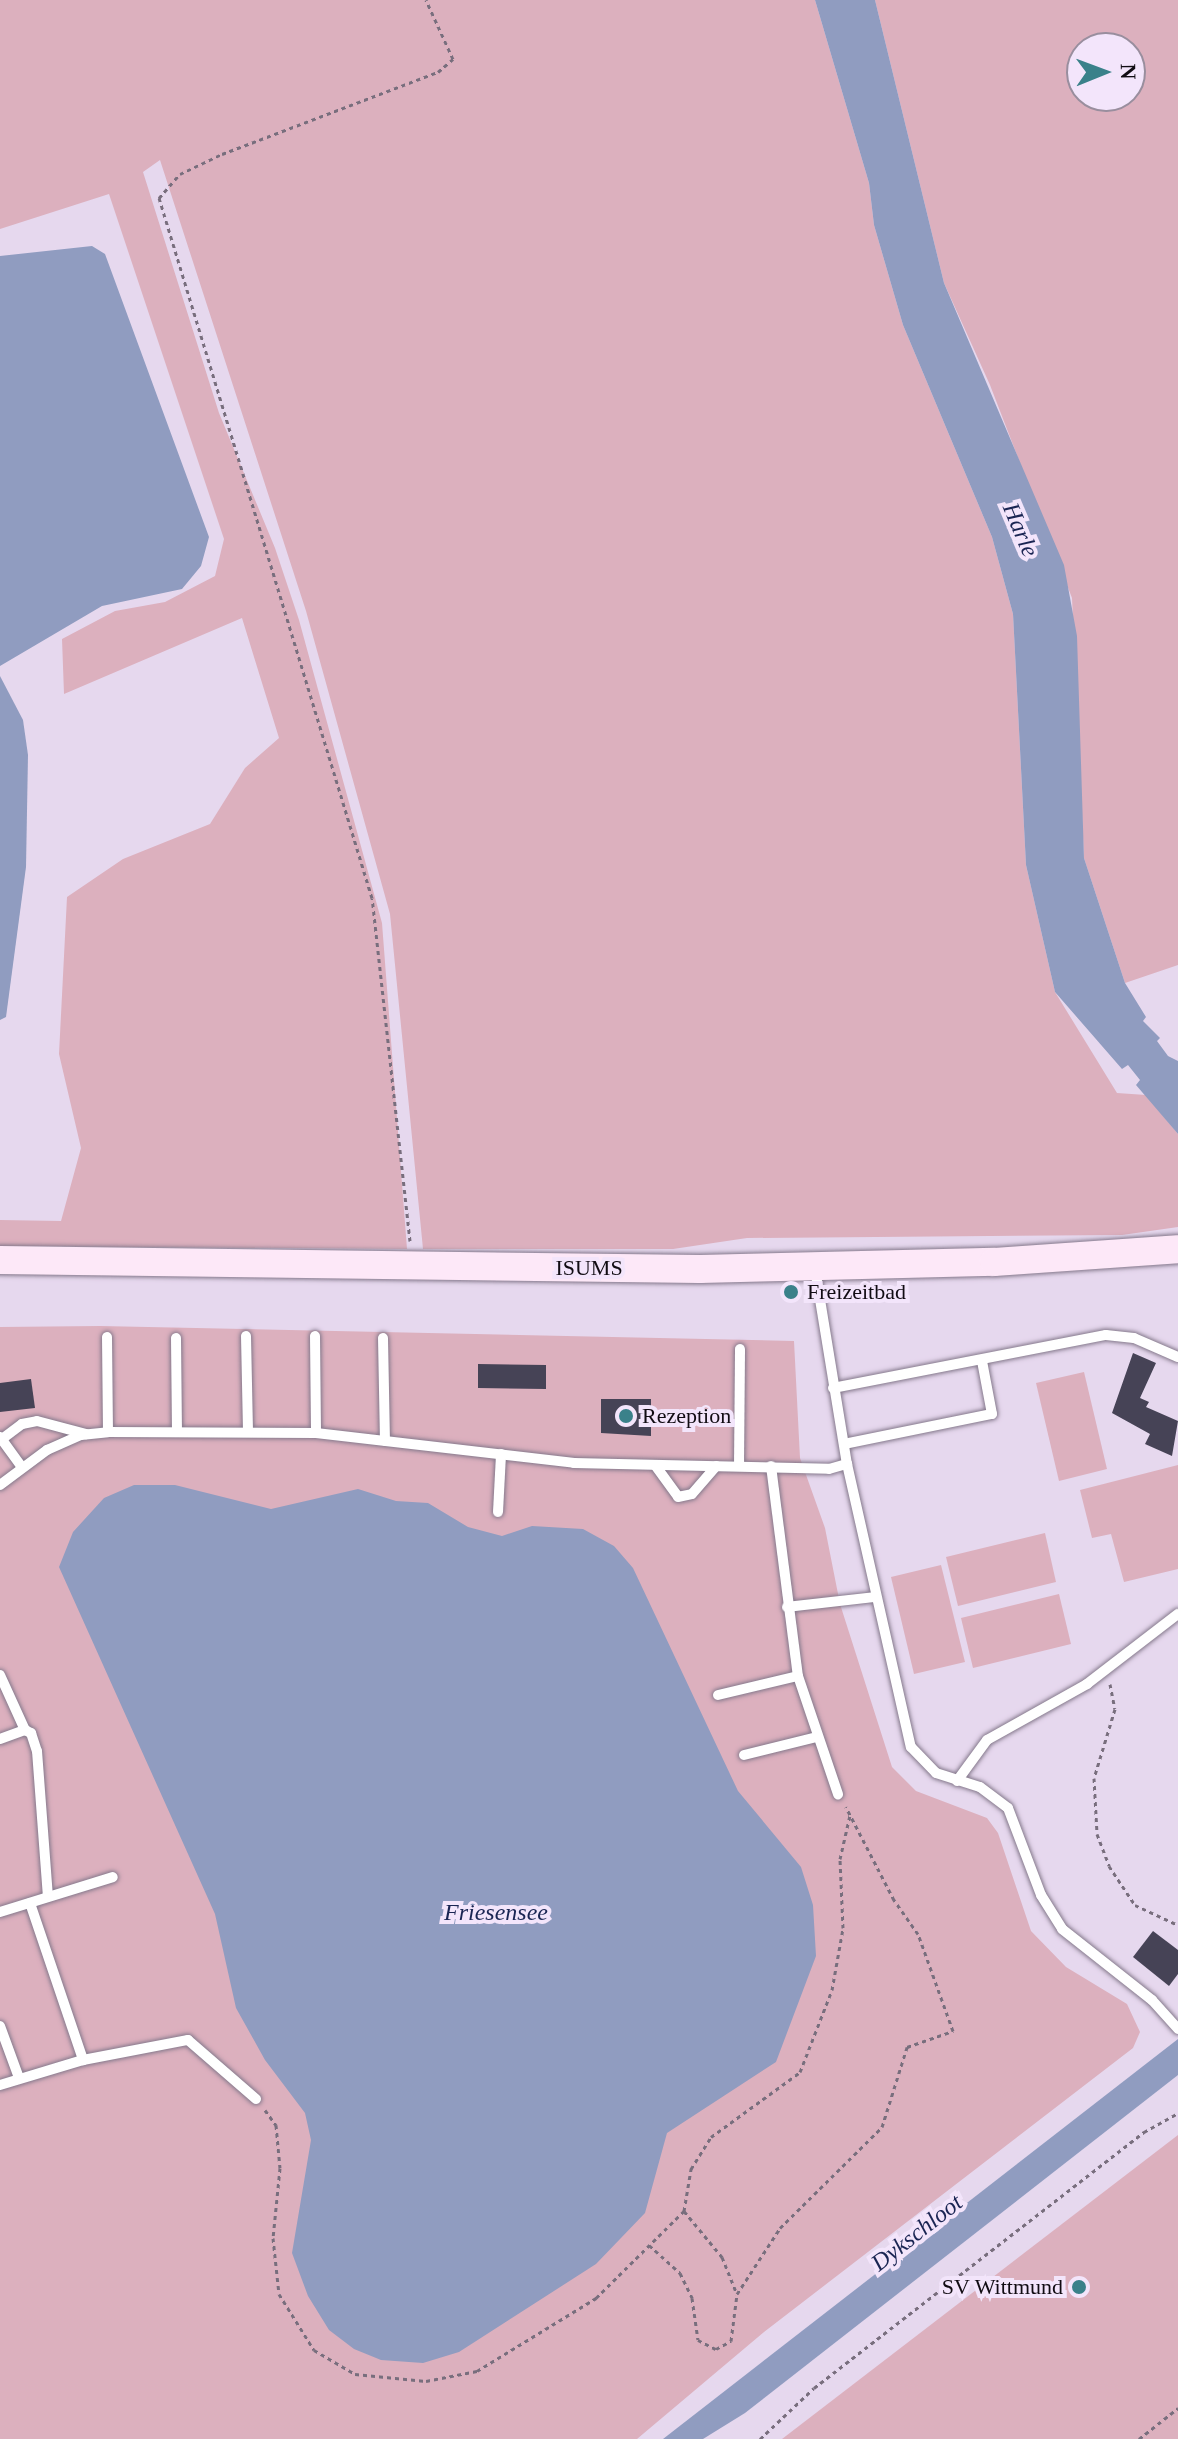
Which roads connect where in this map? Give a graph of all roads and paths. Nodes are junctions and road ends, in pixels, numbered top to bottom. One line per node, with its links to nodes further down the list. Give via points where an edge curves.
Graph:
1 (426, 0): 4 (path, via 453,59 438,72 222,154 180,174 159,198 372,898 402,1139)
2 (1178, 1249): 5 (main road, ISUMS)
3 (0, 1260): 4 (main road, ISUMS)
4 (409, 1267): 5 (main road, ISUMS)
5 (815, 1267): 14 (lane)
6 (246, 1336): 15 (lane)
7 (315, 1336): 18 (lane)
8 (107, 1337): 16 (lane)
9 (176, 1338): 17 (lane)
10 (383, 1338): 21 (lane)
11 (740, 1349): 28 (lane)
12 (1178, 1357): 13 (lane, via 1134,1338 1106,1335)
13 (982, 1361): 14 (lane); 22 (lane, via 992,1414)
14 (833, 1388): 22 (lane)
15 (248, 1431): 17 (lane); 18 (lane)
16 (108, 1432): 17 (lane); 19 (lane)
17 (177, 1432)
18 (316, 1433): 21 (lane)
19 (88, 1434): 20 (lane, via 37,1421); 26 (lane)
20 (1, 1438): 26 (lane)
21 (385, 1441): 23 (lane)
22 (844, 1444): 24 (lane)
23 (501, 1454): 25 (lane); 31 (lane)
24 (847, 1464): 29 (lane, via 829,1469); 32 (lane)
25 (655, 1465): 27 (lane); 27 (lane, via 678,1497 692,1494)
26 (21, 1466): 30 (lane)
27 (716, 1466): 28 (lane)
28 (739, 1466): 29 (lane)
29 (771, 1466): 33 (lane)
30 (0, 1485)
31 (498, 1512)
32 (875, 1597): 33 (lane); 43 (lane, via 903,1730 920,1762)
33 (787, 1607): 37 (lane)
34 (1178, 1614): 35 (lane)
35 (1106, 1670): 43 (lane, via 987,1740); 50 (path, via 1115,1709 1094,1778 1097,1834 1109,1866 1135,1905)
36 (0, 1675): 39 (lane)
37 (798, 1676): 38 (lane); 40 (lane)
38 (718, 1695)
39 (25, 1730): 41 (lane); 47 (lane, via 37,1751)
40 (817, 1737): 42 (lane); 44 (lane)
41 (0, 1739)
42 (744, 1755)
43 (957, 1781): 52 (lane, via 980,1787 1008,1808 1041,1895 1062,1929 1152,2000)
44 (838, 1794): 45 (path)
45 (850, 1815): 58 (path, via 840,1859 843,1928 832,1990 800,2072 711,2137 691,2169); 60 (path, via 918,1934 953,2031 907,2047 882,2127 780,2228)
46 (113, 1877): 47 (lane)
47 (48, 1897): 48 (lane)
48 (30, 1903): 49 (lane); 53 (lane)
49 (0, 1912)
50 (1178, 1925)
51 (0, 2026): 54 (lane)
52 (1178, 2029)
53 (83, 2060): 54 (lane); 56 (lane, via 188,2040)
54 (19, 2078): 55 (lane)
55 (0, 2085)
56 (256, 2099): 59 (path, via 276,2125 280,2168 273,2238 279,2294 314,2350 355,2374 426,2381 477,2371 596,2298)
57 (1178, 2113): 62 (path, via 1144,2132 862,2351)
58 (684, 2211): 59 (path); 60 (path, via 722,2257)
59 (648, 2245): 60 (path, via 680,2273 692,2298 698,2340 716,2349 731,2341)
60 (737, 2294)
61 (1178, 2408): 63 (path)
62 (760, 2439)
63 (1139, 2439)

